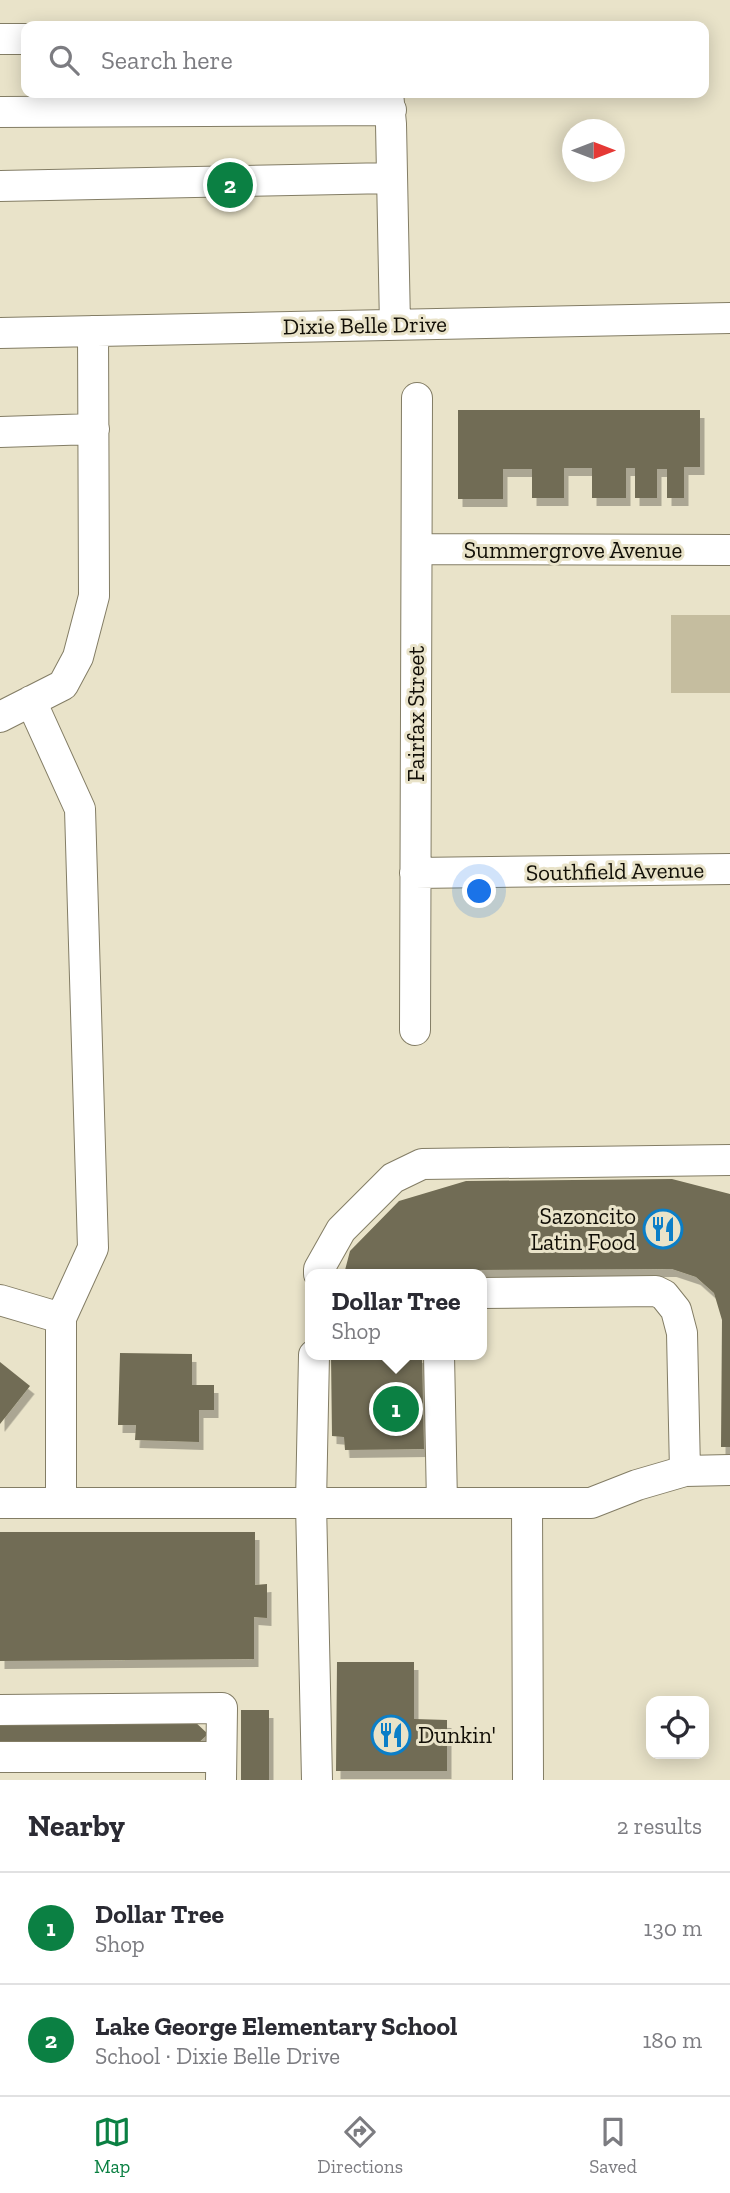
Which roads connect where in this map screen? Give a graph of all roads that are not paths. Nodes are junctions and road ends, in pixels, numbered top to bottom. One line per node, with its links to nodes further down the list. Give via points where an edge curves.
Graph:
1 (0, 39): 2 (street)
2 (21, 39)
3 (389, 101): 4 (street); 5 (street)
4 (0, 112)
5 (392, 178): 6 (street); 8 (street)
6 (0, 186)
7 (730, 318): 8 (street, Dixie Belle Drive)
8 (395, 325): 9 (street, Dixie Belle Drive)
9 (93, 331): 10 (street, Dixie Belle Drive); 12 (street)
10 (0, 333)
11 (417, 398): 14 (street, Fairfax Street)
12 (94, 429): 13 (street); 16 (street, via 94,596 78,657 63,685)
13 (0, 432)
14 (417, 549): 15 (street, Summergrove Avenue); 19 (street, Fairfax Street)
15 (730, 550)
16 (31, 701): 17 (street); 25 (street, via 80,809 93,1248)
17 (0, 717)
18 (730, 869): 19 (street, Southfield Avenue)
19 (415, 873): 20 (street, Fairfax Street)
20 (415, 1030)
21 (730, 1160): 22 (street, via 422,1164 393,1178 341,1230)
22 (319, 1269)
23 (487, 1293): 29 (street, via 656,1291 664,1295 676,1310 682,1333)
24 (0, 1300): 25 (street)
25 (61, 1318): 31 (street)
26 (314, 1360): 32 (street)
27 (439, 1360): 33 (street)
28 (730, 1470): 29 (street)
29 (685, 1471): 34 (street, via 591,1503)
30 (0, 1503): 31 (street)
31 (61, 1503): 32 (street)
32 (311, 1503): 33 (street); 38 (street)
33 (442, 1503): 34 (street)
34 (527, 1503): 39 (street)
35 (0, 1710): 37 (street, via 222,1708)
36 (0, 1758): 37 (street)
37 (221, 1768)
38 (317, 1780)
39 (528, 1780)

